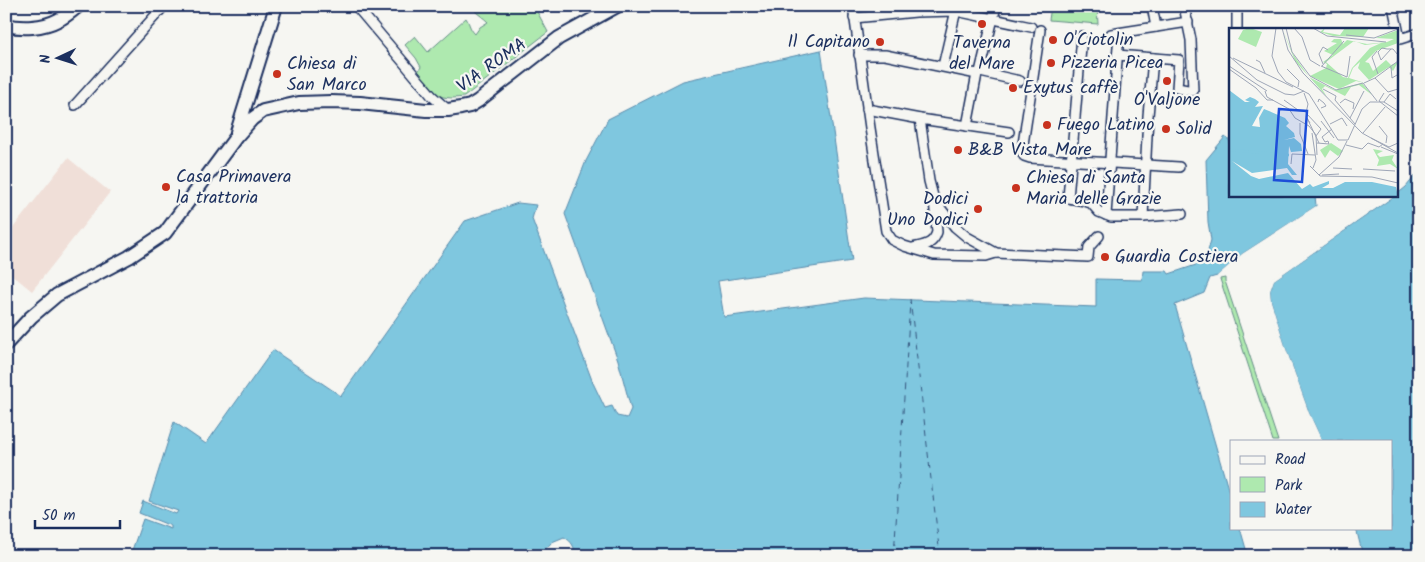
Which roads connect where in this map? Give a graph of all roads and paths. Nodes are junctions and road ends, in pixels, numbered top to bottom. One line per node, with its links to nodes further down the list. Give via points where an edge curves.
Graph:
1 (78, 6): 17 (street, via 57,21 44,25)
2 (164, 6): 30 (street)
3 (276, 6): 36 (street)
4 (356, 6): 32 (street, via 432,96)
5 (616, 6): 32 (street, VIA ROMA, via 560,38 478,102)
6 (853, 6): 14 (street)
7 (996, 6): 15 (street)
8 (1152, 6): 18 (street)
9 (1184, 6): 16 (street)
10 (1237, 6): 19 (street)
11 (1393, 6): 20 (street)
12 (917, 9): 13 (street); 14 (street)
13 (957, 9): 15 (street); 27 (street)
14 (854, 18): 24 (street)
15 (993, 19): 28 (street); 37 (street, via 1035,29 1024,156)
16 (1188, 22): 18 (street); 26 (street, via 1193,91 1177,88 1179,60)
17 (6, 25)
18 (1156, 27): 25 (street, via 1115,33)
19 (1236, 28)
20 (1398, 28)
21 (1398, 30): 22 (street, via 1400,39)
22 (1419, 33)
23 (1082, 36): 37 (street)
24 (859, 55): 27 (street, via 885,55); 31 (street)
25 (1117, 55): 26 (street); 38 (street)
26 (1153, 58): 39 (street)
27 (943, 66): 28 (street)
28 (978, 73): 29 (street); 34 (street)
29 (1020, 81)
30 (75, 105)
31 (867, 109): 33 (street); 46 (street, via 886,231 892,240)
32 (448, 110): 36 (street, VIA ROMA, via 360,103 299,103 263,111)
33 (920, 119): 34 (street); 41 (street)
34 (967, 126): 35 (street)
35 (1009, 132)
36 (236, 137): 48 (street, via 165,233 129,257 57,295)
37 (1071, 162): 38 (street); 43 (street, via 1068,198 1085,201)
38 (1110, 164): 39 (street); 43 (street)
39 (1146, 166): 40 (street); 44 (street)
40 (1180, 167)
41 (934, 200): 46 (street, via 936,237 934,241); 47 (street, via 967,238)
42 (1182, 214): 44 (street)
43 (1109, 216): 44 (street)
44 (1143, 217)
45 (1099, 236): 47 (street, via 1089,247 1088,257)
46 (912, 248): 47 (street, via 934,254 986,256)
47 (996, 253)
48 (6, 344)

